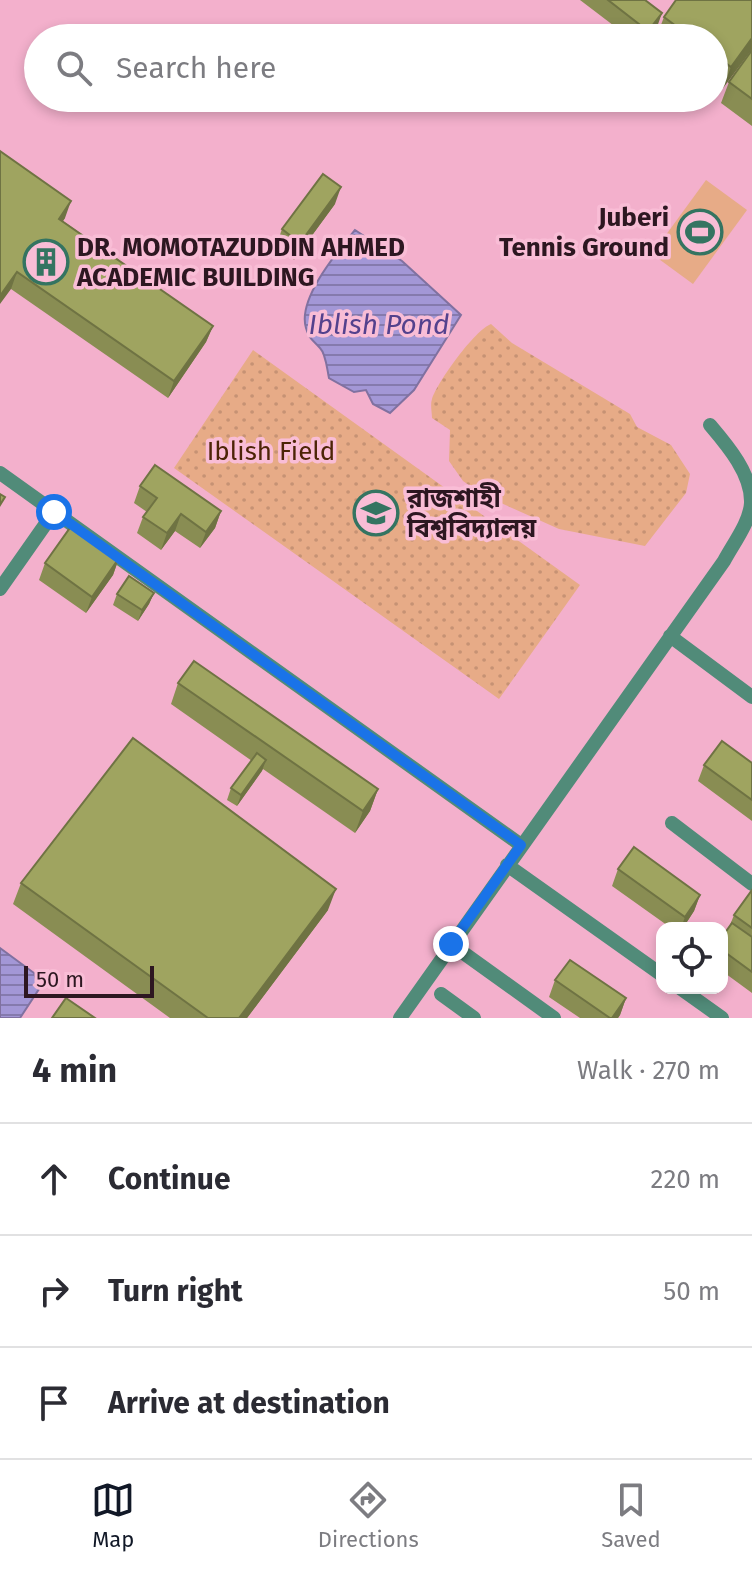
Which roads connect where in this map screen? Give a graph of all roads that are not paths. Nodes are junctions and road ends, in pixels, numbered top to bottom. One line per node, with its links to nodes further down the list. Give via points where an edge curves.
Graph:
1 (710, 425): 3 (street, via 731,449)
2 (0, 473): 4 (street)
3 (751, 504): 6 (street, via 724,561)
4 (54, 512): 5 (street); 9 (street)
5 (0, 589)
6 (670, 636): 7 (street); 9 (street)
7 (752, 697)
8 (672, 823): 11 (street)
9 (521, 845): 10 (street)
10 (507, 865): 12 (street); 13 (street)
11 (752, 884)
12 (451, 944): 16 (street); 18 (street)
13 (656, 971)
14 (441, 994): 17 (street)
15 (688, 994): 19 (street)
16 (400, 1018)
17 (474, 1018)
18 (554, 1018)
19 (722, 1018)

